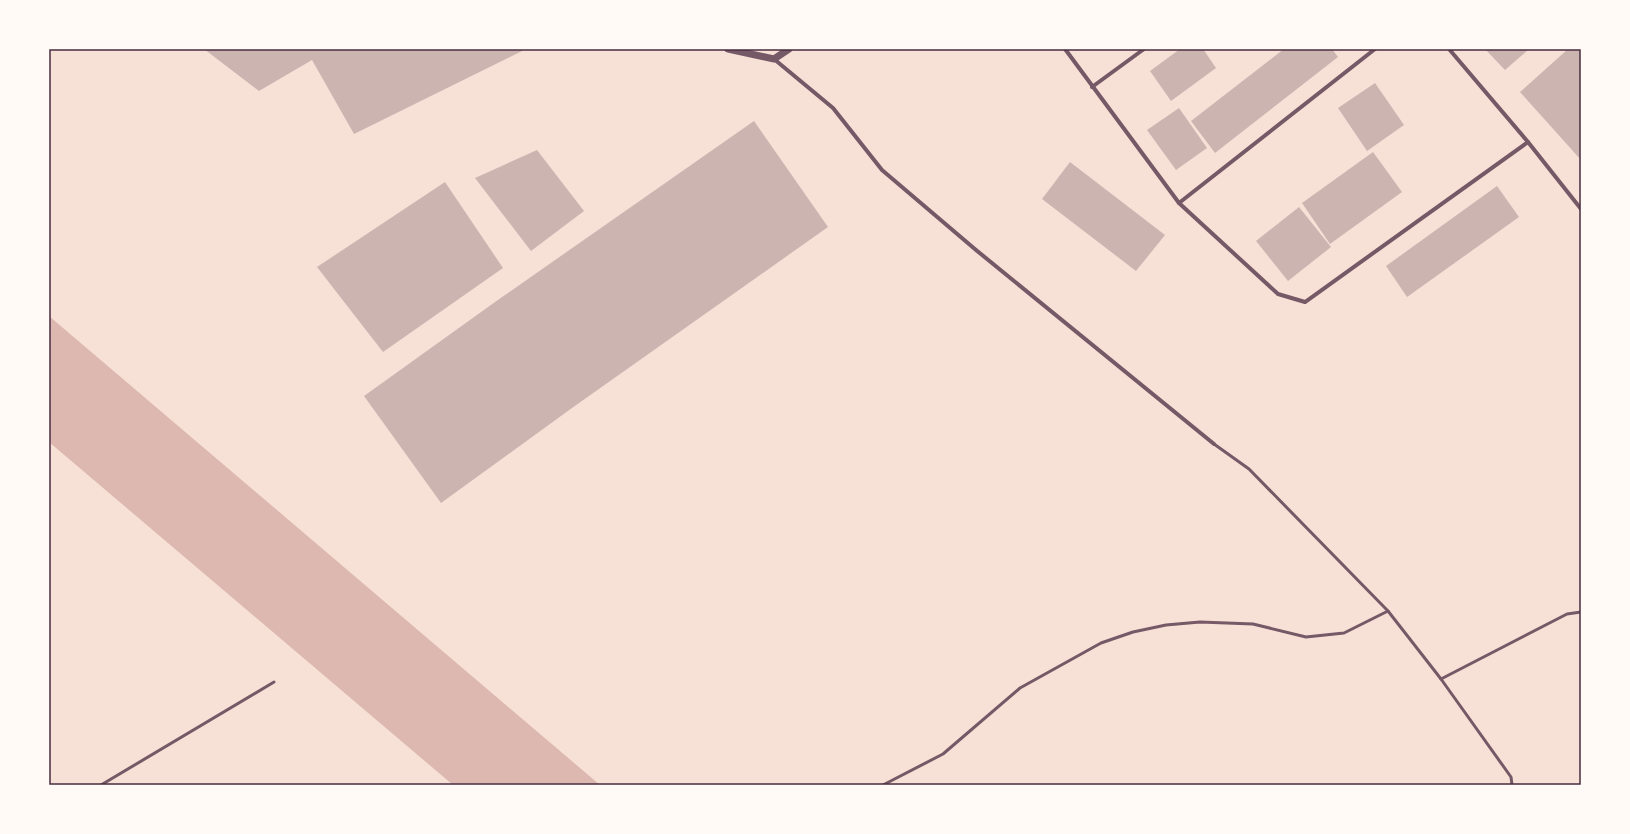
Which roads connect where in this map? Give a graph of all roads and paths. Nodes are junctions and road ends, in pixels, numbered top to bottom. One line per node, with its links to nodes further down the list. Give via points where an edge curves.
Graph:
1 (728, 49): 7 (street)
2 (789, 49): 7 (street)
3 (1065, 49): 8 (street)
4 (1144, 49): 8 (street)
5 (1374, 49): 10 (street)
6 (1449, 49): 9 (street)
7 (774, 59): 12 (street, via 833,108 882,170)
8 (1092, 87): 10 (street)
9 (1528, 142): 10 (street, via 1305,302 1278,294); 11 (street)
10 (1179, 202)
11 (1581, 209)
12 (1214, 444): 13 (lane, via 1249,469)
13 (1388, 611): 15 (lane); 18 (lane, via 1344,633 1306,637 1253,624 1200,622 1166,625 1133,632 1101,643 1020,688 943,754)
14 (1581, 612): 15 (lane, via 1567,614)
15 (1441, 679): 19 (lane, via 1510,777)
16 (274, 682): 17 (lane)
17 (101, 785)
18 (883, 785)
19 (1512, 785)

